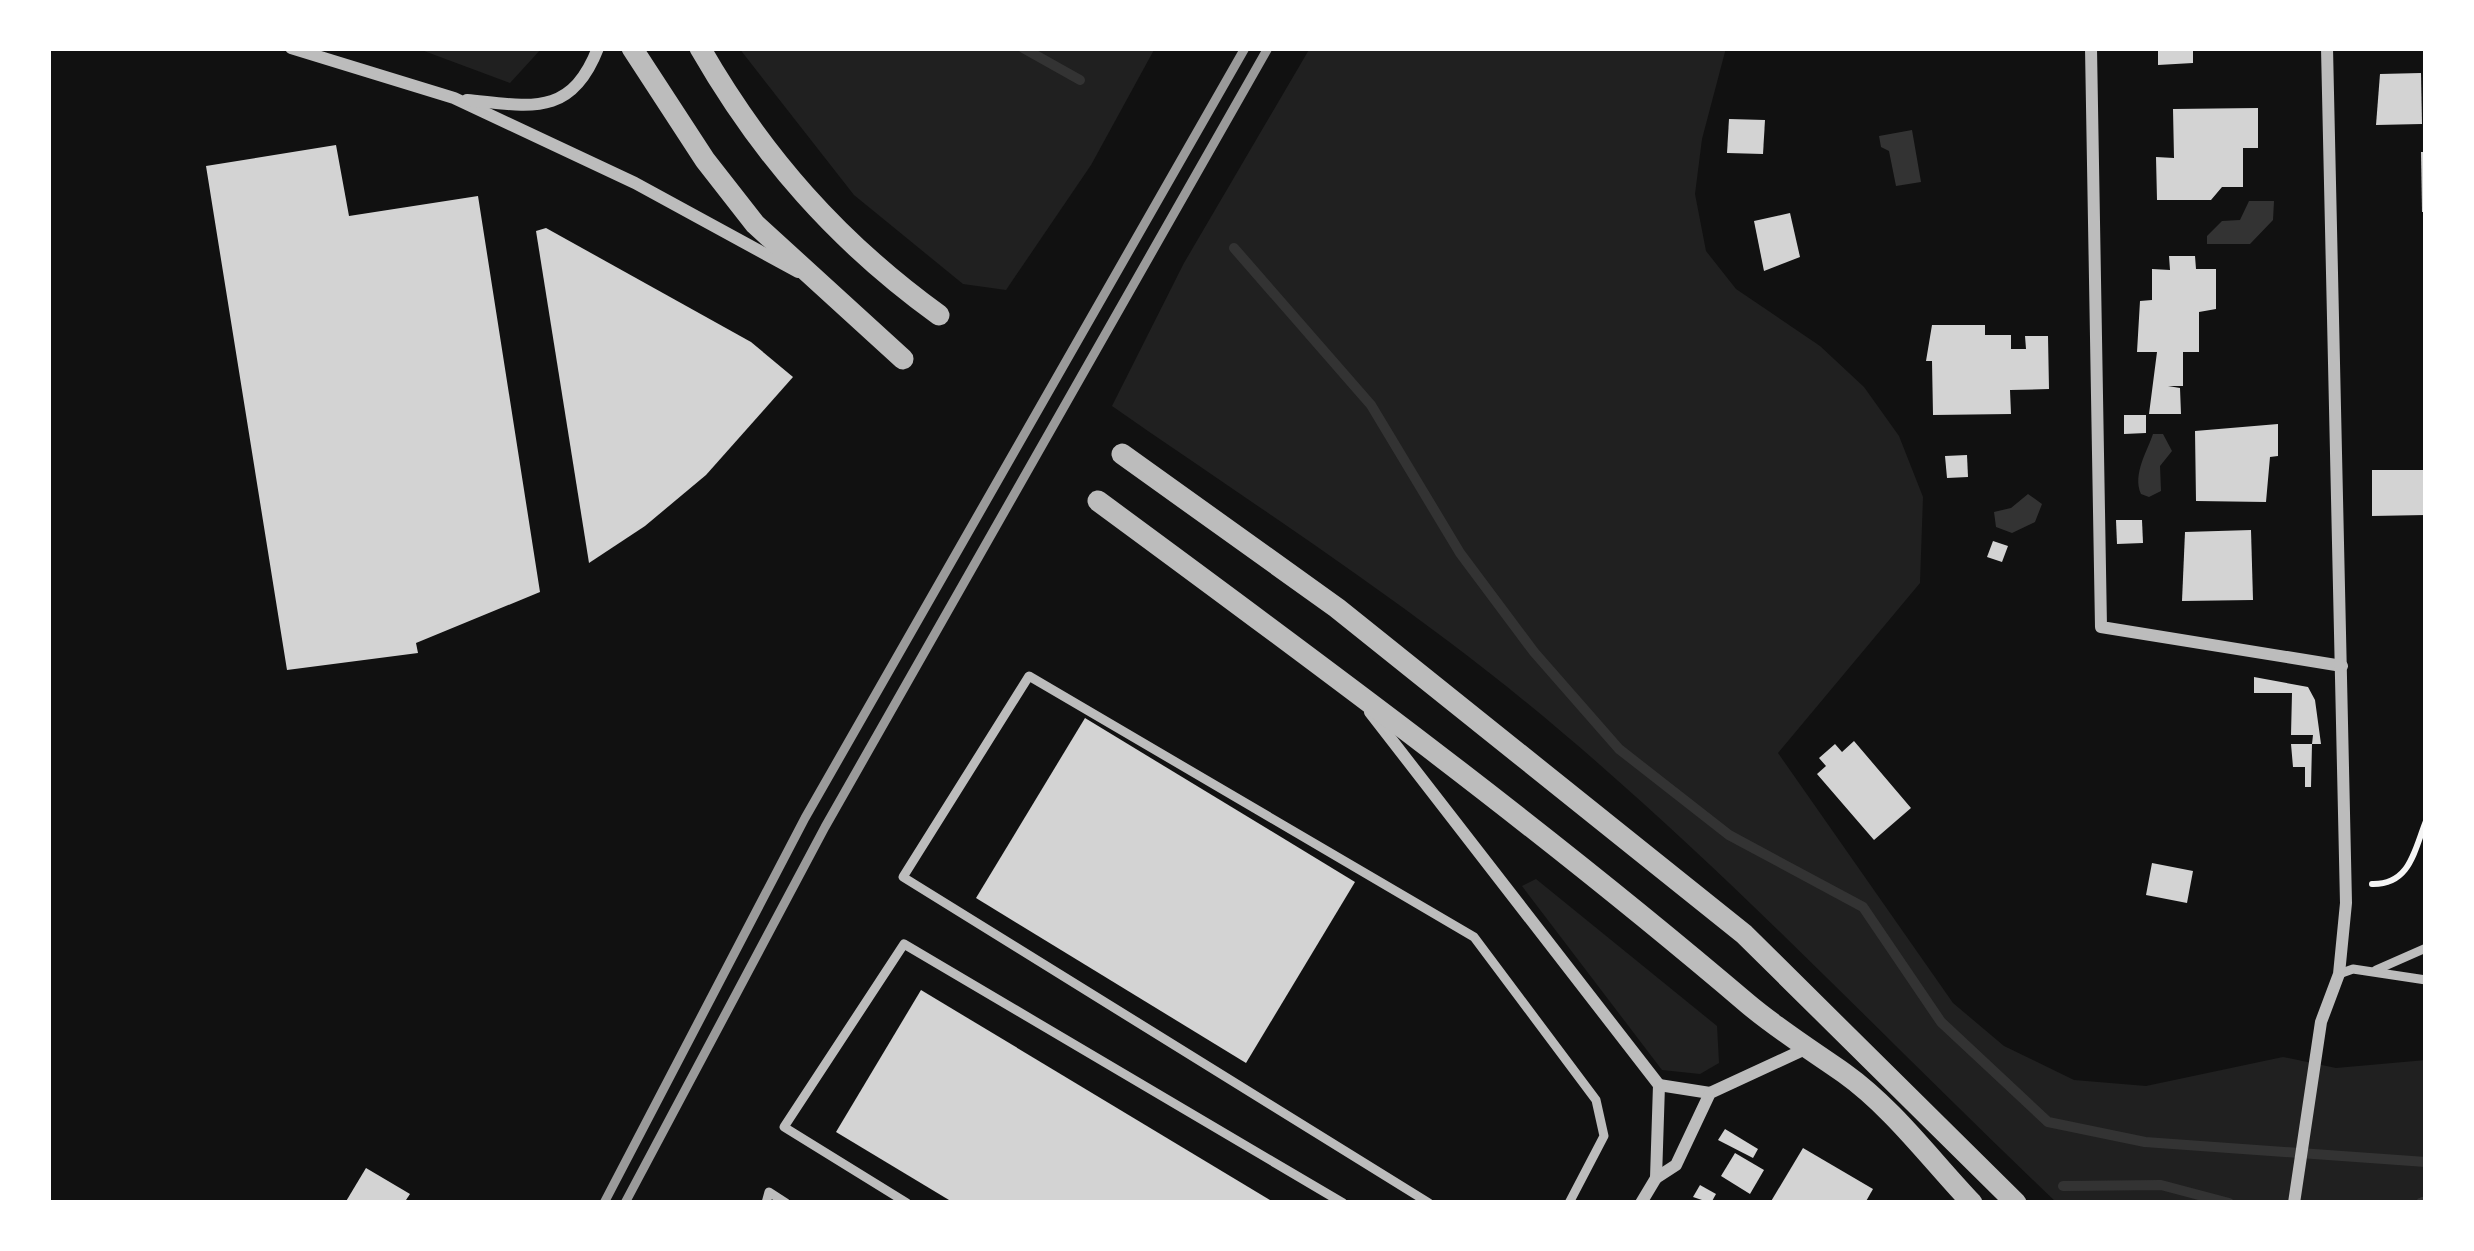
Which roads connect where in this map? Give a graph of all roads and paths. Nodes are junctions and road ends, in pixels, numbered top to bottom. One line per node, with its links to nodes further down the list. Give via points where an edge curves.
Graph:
1 (291, 48): 7 (street)
2 (598, 48): 7 (street, via 575,89 542,107)
3 (632, 48): 8 (street, via 704,160)
4 (700, 48): 9 (street, via 800,194 870,265)
5 (2091, 48): 13 (street, via 2101,627)
6 (2327, 48): 13 (street)
7 (454, 98): 8 (street)
8 (809, 278): 10 (street)
9 (939, 315)
10 (903, 359)
11 (1122, 454): 33 (street, via 1337,608 1744,934)
12 (1098, 500): 14 (street)
13 (2342, 666): 19 (street, via 2346,903)
14 (1351, 687): 21 (street); 22 (street)
15 (2426, 821): 16 (path, via 2405,874)
16 (2372, 884)
17 (2426, 948): 18 (lane)
18 (2372, 971): 19 (lane); 20 (lane)
19 (2339, 974): 34 (street, via 2321,1022)
20 (2426, 980)
21 (1803, 1050): 23 (street); 32 (street, via 1845,1074)
22 (1659, 1085): 23 (street); 24 (street)
23 (1710, 1093): 24 (street, via 1676,1165)
24 (1656, 1178): 31 (street)
25 (766, 1203): 26 (lane, via 769,1192)
26 (785, 1203)
27 (907, 1203): 28 (lane, via 784,1127 904,944)
28 (1343, 1203)
29 (1429, 1203): 30 (lane, via 903,877 1029,676 1474,937 1596,1100 1604,1136)
30 (1569, 1203)
31 (1641, 1203)
32 (1972, 1203)
33 (2016, 1203)
34 (2294, 1203)

